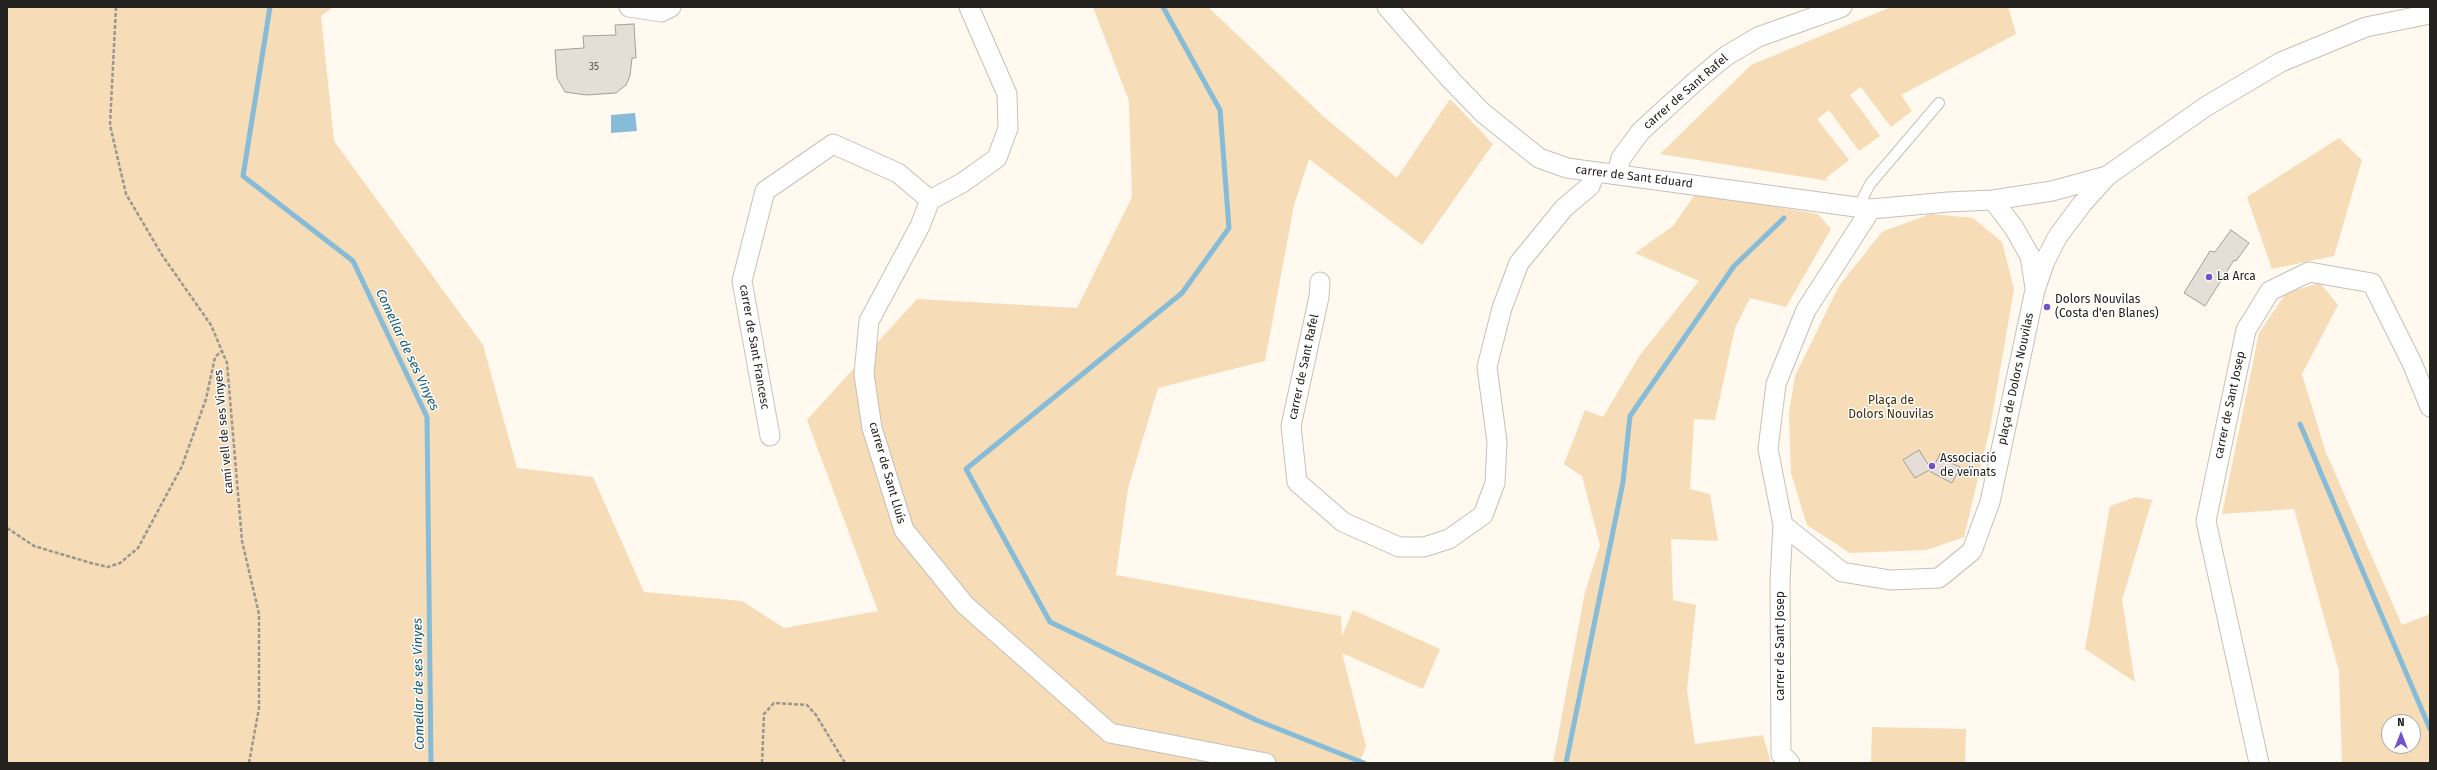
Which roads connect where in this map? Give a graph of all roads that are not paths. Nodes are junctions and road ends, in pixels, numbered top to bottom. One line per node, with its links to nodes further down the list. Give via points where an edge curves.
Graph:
1 (629, 7): 2 (street, via 661,12)
2 (671, 7)
3 (969, 7): 11 (street, via 1007,94 1008,128 997,158 962,183)
4 (1387, 7): 8 (street, carrer de Sant Eduard, via 1483,113 1539,158 1567,168)
5 (1842, 7): 9 (street, carrer de Sant Rafel, via 1758,37 1726,56 1641,131 1621,158)
6 (2430, 14): 10 (street, via 2366,27 2281,62 2205,107)
7 (1939, 103): 13 (lane, via 1870,184)
8 (1595, 173): 9 (street, carrer de Sant Eduard); 14 (street, carrer de Sant Rafel, via 1590,186 1564,208 1519,263 1502,308 1487,367 1496,442 1495,483 1483,514 1449,539 1424,547 1399,547 1343,522 1297,482 1291,426)
9 (1617, 173): 13 (street, carrer de Sant Eduard)
10 (2107, 176): 12 (street, via 2052,191); 15 (street, plaça de Dolors Nouvilas, via 2058,236 2045,261)
11 (930, 200): 17 (street, carrer de Sant Francesc, via 898,173 833,144 766,190 742,281); 19 (street, carrer de Sant Lluís, via 920,226 869,320 864,374 872,428 904,530 965,605 1110,733)
12 (1993, 200): 13 (street); 15 (street, plaça de Dolors Nouvilas, via 2014,228 2030,256)
13 (1865, 208): 18 (street, via 1806,310 1776,384 1768,449)
14 (1320, 282)
15 (2035, 290): 18 (street, plaça de Dolors Nouvilas, via 1990,502 1972,551 1939,578 1890,580 1842,572)
16 (2430, 407): 21 (street, carrer de Sant Josep, via 2412,362 2372,283 2309,272 2270,291 2246,330 2206,521)
17 (770, 436)
18 (1783, 525): 20 (street, carrer de Sant Josep, via 1780,581 1782,754)
19 (1266, 763)
20 (1790, 763)
21 (2259, 763)

